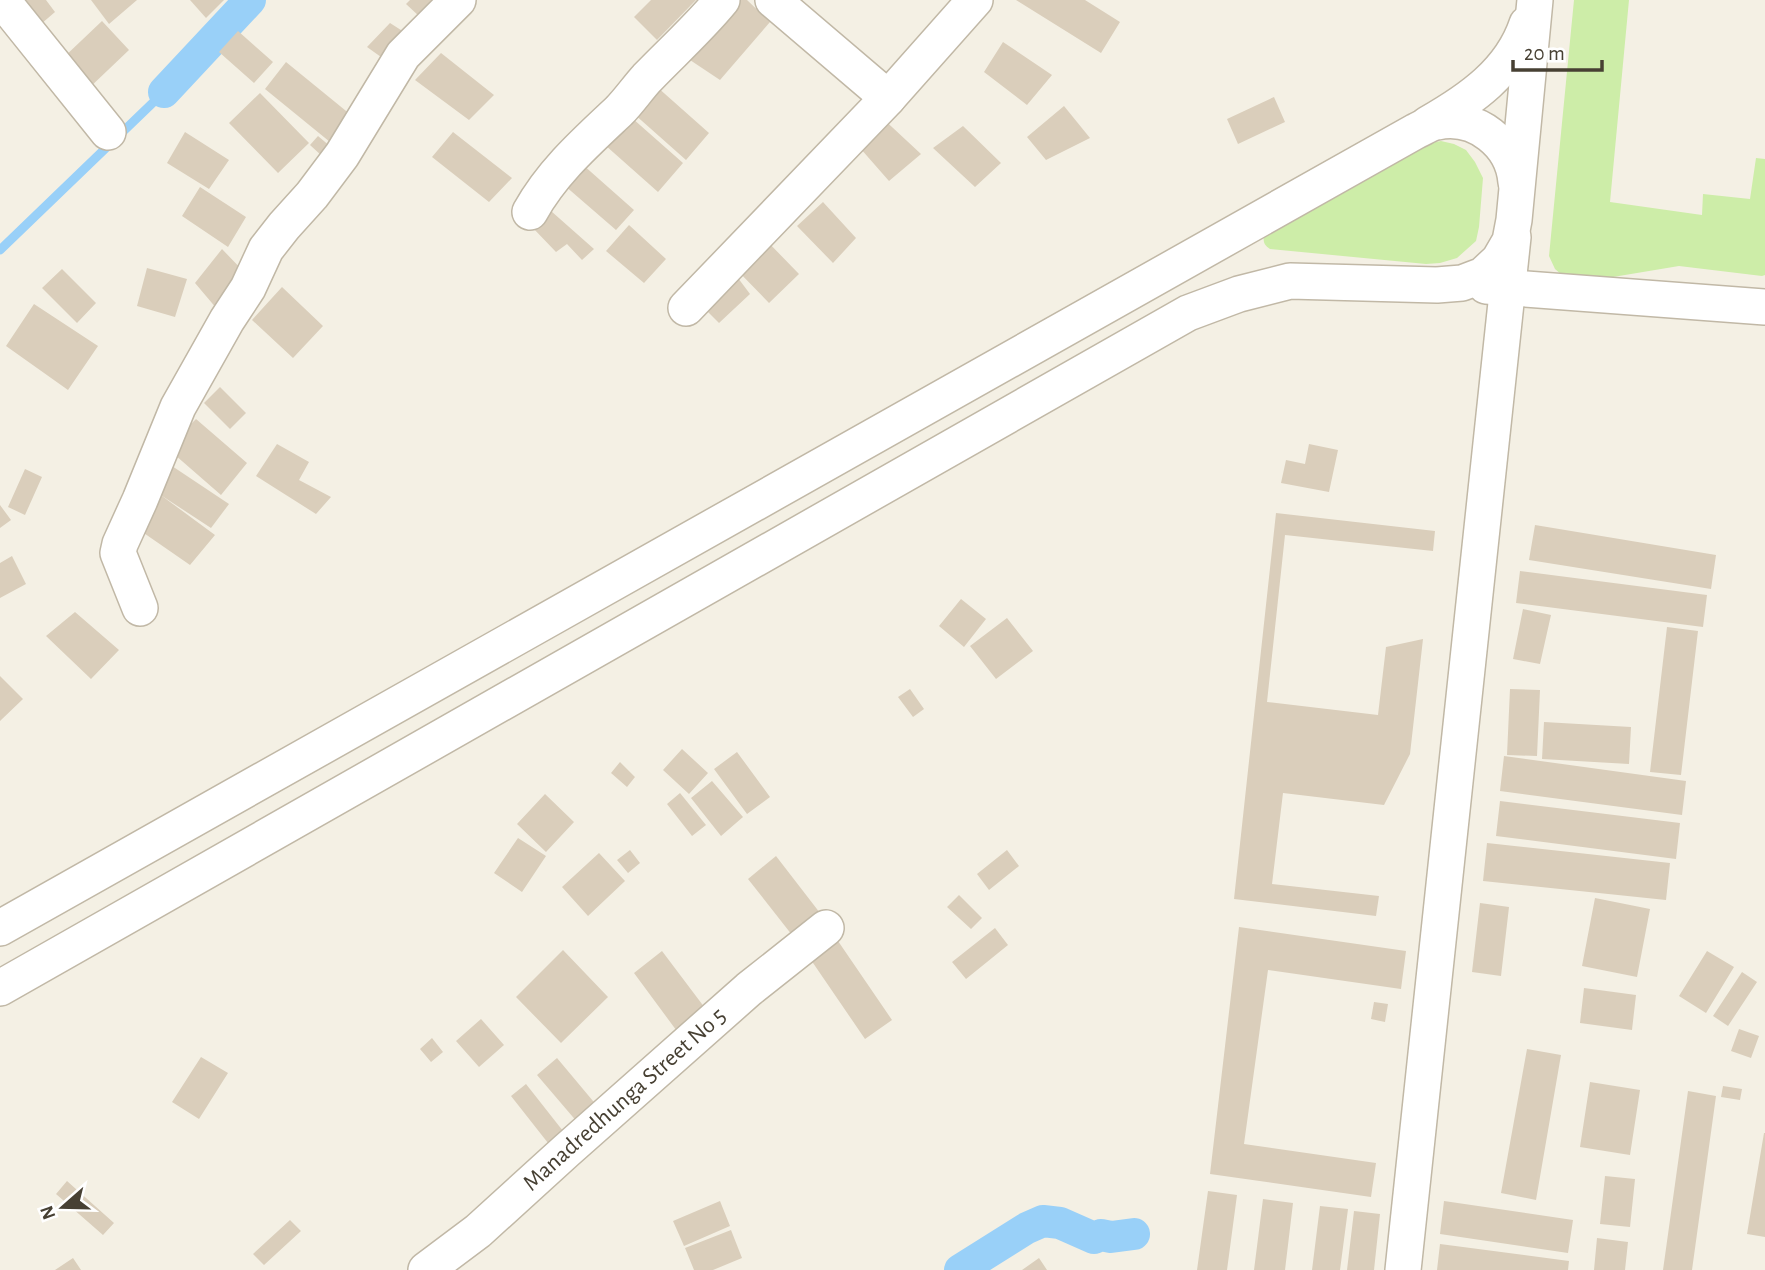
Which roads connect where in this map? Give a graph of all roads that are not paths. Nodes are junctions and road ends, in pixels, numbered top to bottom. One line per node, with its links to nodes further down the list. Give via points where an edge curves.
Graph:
1 (2, 0): 9 (street)
2 (458, 0): 16 (street, via 403,55 342,155 266,249 178,407 118,554)
3 (722, 0): 11 (street, via 556,173)
4 (772, 0): 7 (street)
5 (975, 0): 7 (street)
6 (1534, 0): 8 (street, via 1525,29 1498,73 1464,103); 10 (street)
7 (888, 98): 14 (street)
8 (1416, 131): 10 (street, via 1436,122 1457,121 1496,139 1510,157 1516,178); 17 (street)
9 (108, 132)
10 (1515, 210): 12 (street, via 1510,241 1499,261 1483,275); 13 (street)
11 (530, 212)
12 (1437, 285): 13 (street); 19 (street, via 1290,281 1188,313)
13 (1508, 287): 15 (street); 21 (street)
14 (687, 307)
15 (1765, 307)
16 (140, 608)
17 (0, 928)
18 (826, 928): 20 (street, Manadredhunga Street No 5, via 749,989 478,1231)
19 (0, 988)
20 (426, 1270)
21 (1403, 1270)

